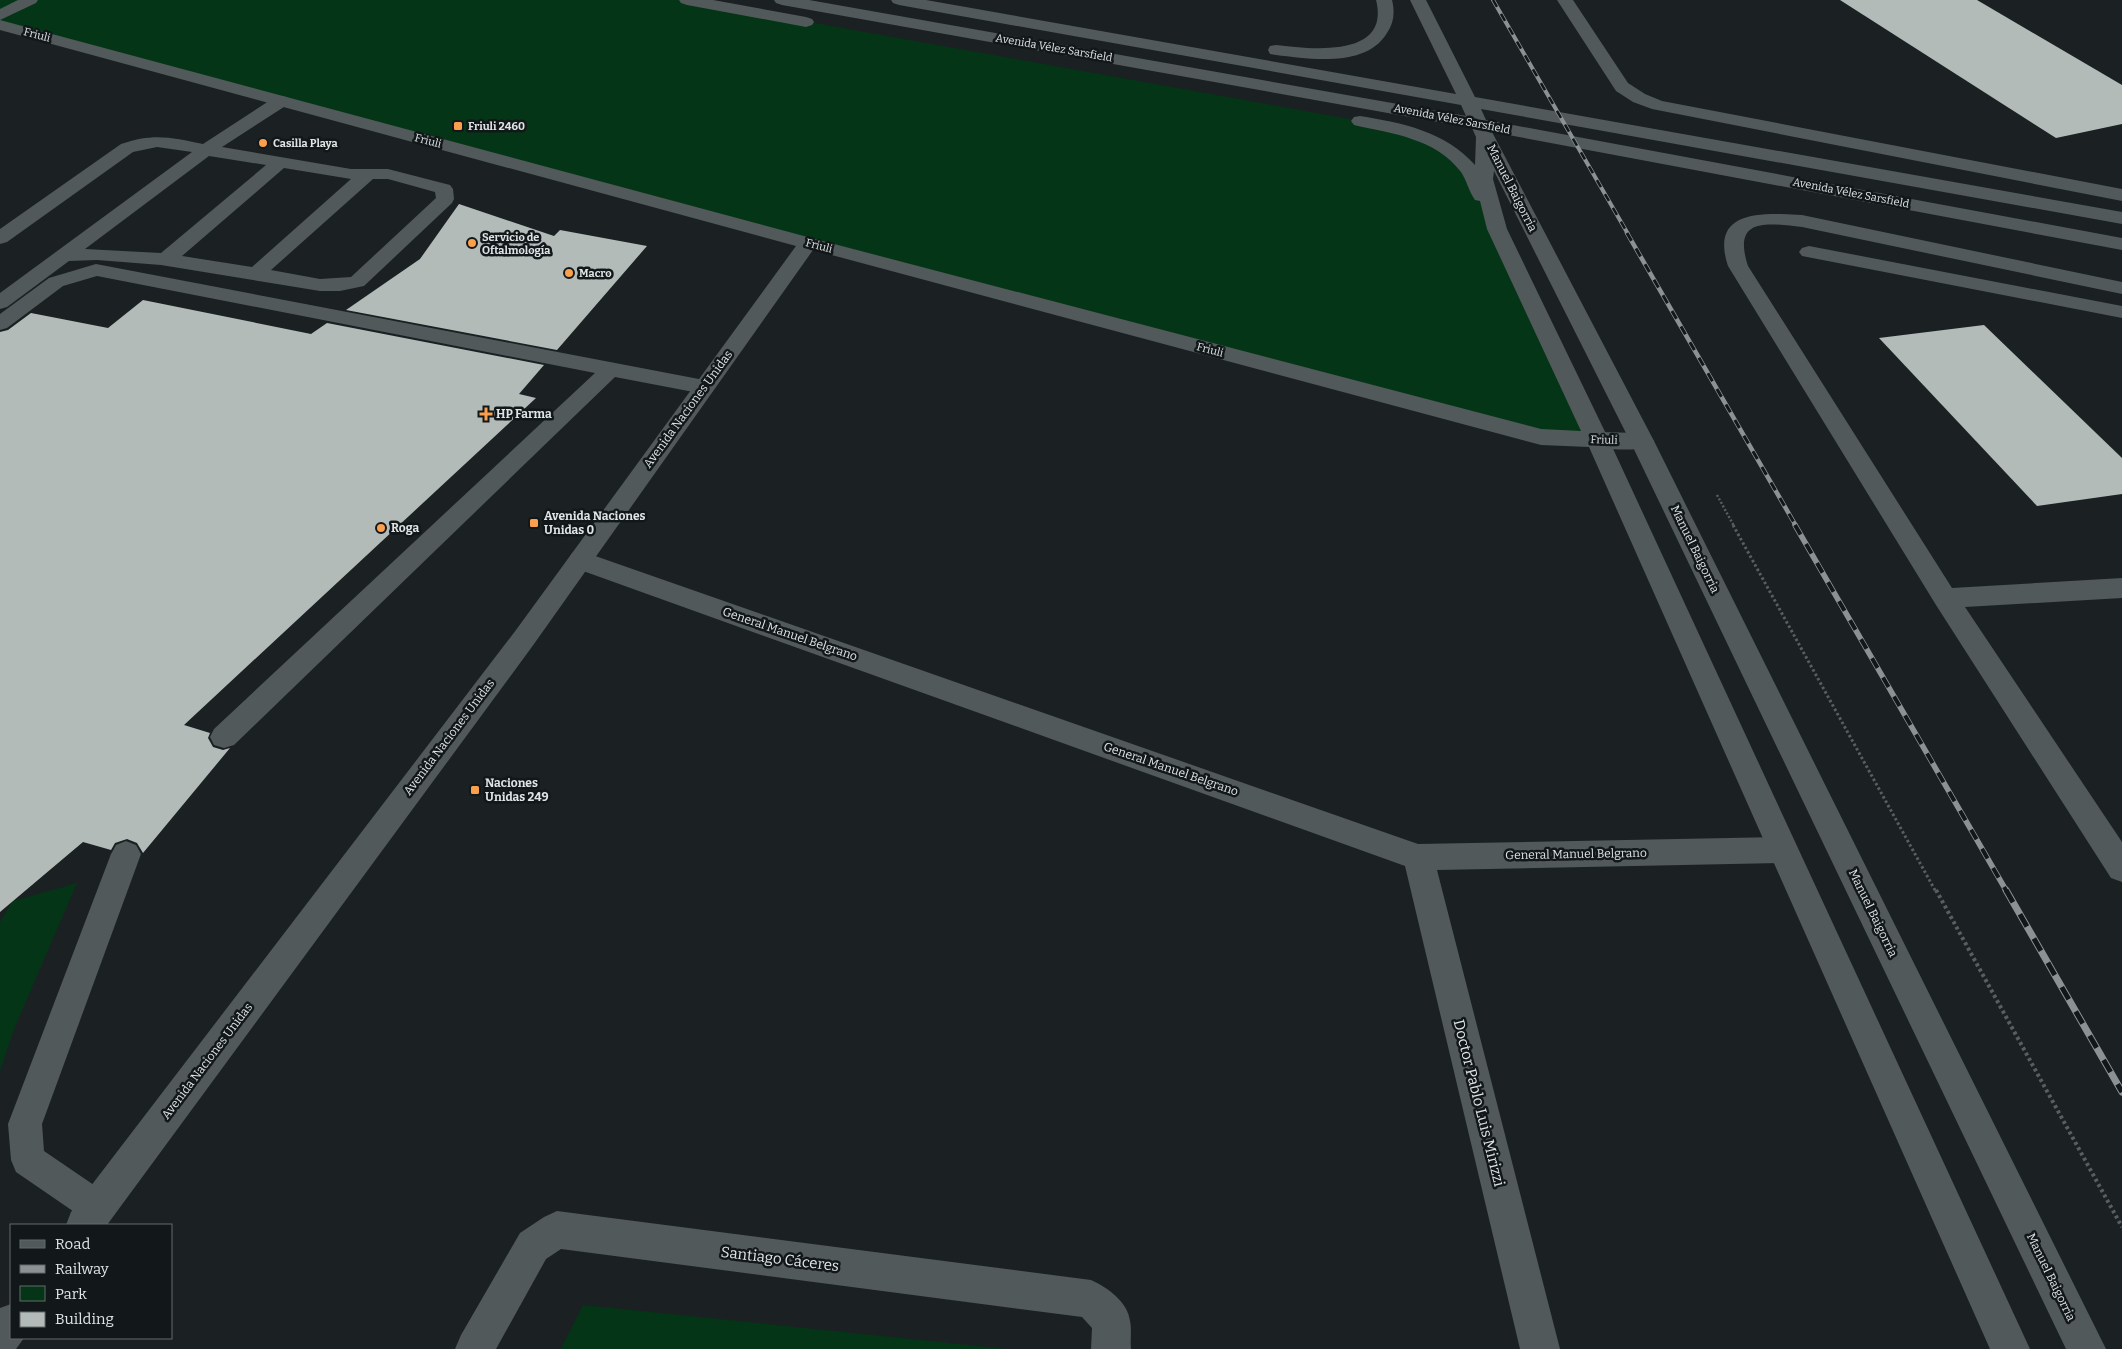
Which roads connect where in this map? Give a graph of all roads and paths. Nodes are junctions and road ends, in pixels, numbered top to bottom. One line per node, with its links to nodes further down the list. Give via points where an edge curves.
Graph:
1 (30, 0): 9 (main road)
2 (687, 0): 10 (main road)
3 (782, 0): 25 (main road, Avenida Vélez Sarsfield, via 1382,106)
4 (899, 0): 21 (main road, Avenida Vélez Sarsfield)
5 (971, 0): 12 (main road)
6 (1384, 0): 13 (main road, via 1386,18 1372,44 1324,54)
7 (1418, 0): 16 (main road)
8 (1565, 0): 20 (main road, via 1622,87 1658,105)
9 (0, 14)
10 (822, 24)
11 (0, 25): 14 (main road, Friuli)
12 (1214, 40)
13 (1262, 48)
14 (281, 102): 17 (lane); 24 (main road, Friuli)
15 (1340, 118): 22 (main road, via 1389,126 1440,143 1472,173)
16 (1486, 136): 22 (main road, Manuel Baigorria, via 1484,179); 37 (main road, Manuel Baigorria)
17 (206, 150): 18 (lane); 23 (lane, via 159,140 144,141 127,148); 27 (lane)
18 (280, 163): 19 (lane); 28 (lane)
19 (368, 174): 29 (lane); 29 (lane, via 388,174 431,184 444,189 445,199 357,282 320,285)
20 (2122, 195)
21 (2122, 218)
22 (1497, 230): 36 (main road, Manuel Baigorria)
23 (0, 238)
24 (808, 243): 35 (main road, Avenida Naciones Unidas); 36 (main road, Friuli, via 1541,437)
25 (2122, 244)
26 (1810, 252): 32 (main road)
27 (65, 255): 28 (lane); 31 (lane)
28 (166, 259): 29 (lane)
29 (255, 274)
30 (2122, 288): 41 (main road, via 1780,218 1743,225 1734,236 1738,266)
31 (0, 303)
32 (2122, 312)
33 (0, 324): 34 (lane, via 56,282 96,270)
34 (610, 370): 35 (lane); 42 (lane)
35 (704, 387): 39 (main road, Avenida Naciones Unidas)
36 (1597, 440): 37 (main road, Friuli); 43 (main road, Manuel Baigorria)
37 (1642, 441): 55 (main road, Manuel Baigorria)
38 (1716, 494): 48 (path)
39 (581, 560): 45 (main road, General Manuel Belgrano); 47 (main road, Avenida Naciones Unidas)
40 (2122, 588): 41 (main road)
41 (1945, 598): 46 (main road)
42 (224, 737)
43 (1783, 850): 45 (main road, General Manuel Belgrano); 54 (main road, Manuel Baigorria)
44 (126, 854): 47 (lane, via 25,1124 28,1160)
45 (1418, 857): 53 (main road, Doctor Pablo Luis Mirizzi)
46 (2122, 868)
47 (91, 1216)
48 (2122, 1228)
49 (10, 1324): 50 (main road)
50 (0, 1338)
51 (475, 1349): 52 (main road, Santiago Cáceres, via 533,1246 557,1230 1091,1299 1111,1320)
52 (1111, 1349)
53 (1540, 1349)
54 (2010, 1349)
55 (2086, 1349)

